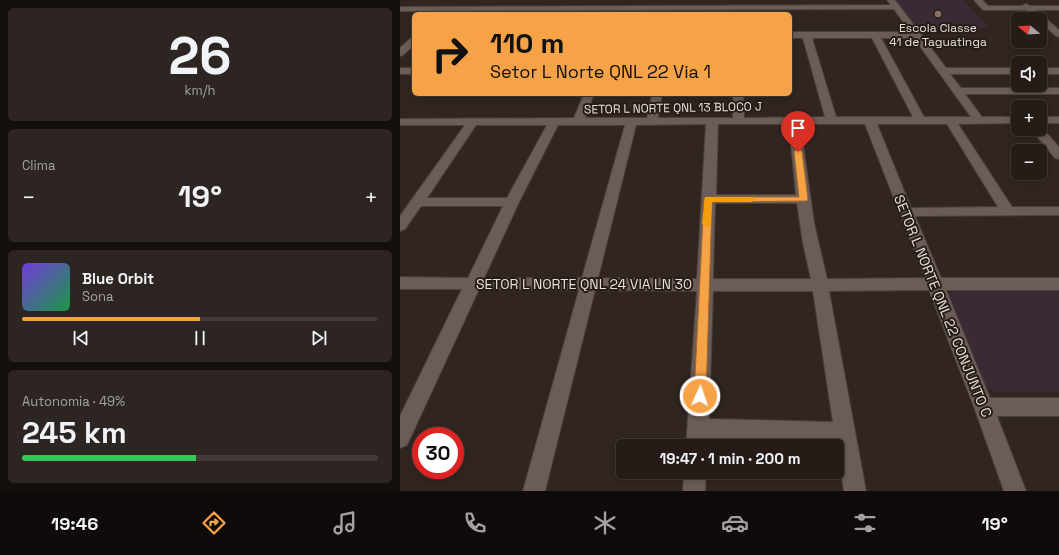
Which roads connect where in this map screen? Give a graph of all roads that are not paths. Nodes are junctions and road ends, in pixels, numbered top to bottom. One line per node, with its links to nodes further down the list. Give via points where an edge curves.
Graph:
1 (456, 0): 11 (street)
2 (517, 0): 14 (street)
3 (577, 0): 12 (street)
4 (627, 0): 13 (street)
5 (978, 0): 8 (street, via 986,8)
6 (1019, 0): 8 (street)
7 (893, 3): 13 (street); 19 (street)
8 (1029, 8): 9 (street); 15 (street)
9 (1059, 8)
10 (400, 9): 11 (street)
11 (444, 11): 14 (street)
12 (570, 11): 13 (street); 14 (street)
13 (622, 11)
14 (507, 12)
15 (1059, 34)
16 (792, 35): 17 (street)
17 (807, 35): 18 (street); 34 (street)
18 (875, 35): 19 (street); 42 (street)
19 (916, 35): 22 (street)
20 (412, 42): 21 (street)
21 (400, 53)
22 (942, 70): 25 (street); 28 (street)
23 (400, 71): 24 (street)
24 (412, 71)
25 (1011, 71)
26 (1047, 72): 27 (street)
27 (1057, 73)
28 (956, 91): 29 (street); 35 (street)
29 (1059, 91)
30 (588, 96): 47 (street)
31 (657, 96): 49 (street)
32 (738, 96): 40 (street)
33 (794, 120): 34 (street, SETOR L NORTE QNL 13 BLOCO J); 40 (street, SETOR L NORTE QNL 13 BLOCO J); 53 (street)
34 (831, 120): 41 (street, SETOR L NORTE QNL 13 BLOCO J)
35 (979, 120): 36 (street, SETOR L NORTE QNL 13 BLOCO J); 43 (street, SETOR L NORTE QNL 13 BLOCO J)
36 (1011, 120)
37 (1047, 120): 38 (street)
38 (1059, 120)
39 (712, 121): 40 (street, SETOR L NORTE QNL 13 BLOCO J); 49 (street, SETOR L NORTE QNL 13 BLOCO J); 52 (street)
40 (739, 121)
41 (870, 121): 42 (street, SETOR L NORTE QNL 13 BLOCO J); 57 (street, SETOR L NORTE QNL 22 CONJUNTO C)
42 (921, 121): 43 (street, SETOR L NORTE QNL 13 BLOCO J)
43 (951, 121): 58 (street)
44 (400, 122): 45 (street, SETOR L NORTE QNL 13 BLOCO J)
45 (473, 122): 46 (street, SETOR L NORTE QNL 13 BLOCO J); 54 (street)
46 (554, 122): 47 (street, SETOR L NORTE QNL 13 BLOCO J); 55 (street)
47 (578, 122): 48 (street, SETOR L NORTE QNL 13 BLOCO J)
48 (632, 122): 49 (street, SETOR L NORTE QNL 13 BLOCO J); 63 (street)
49 (652, 122)
50 (1043, 136): 51 (street)
51 (1059, 155)
52 (708, 199): 53 (street); 66 (street)
53 (804, 199): 64 (street)
54 (417, 202): 55 (street); 59 (street)
55 (512, 202): 61 (street)
56 (1059, 211): 58 (street)
57 (906, 212): 58 (street); 62 (street, SETOR L NORTE QNL 22 CONJUNTO C)
58 (1008, 212)
59 (400, 226)
60 (400, 283): 61 (street, SETOR L NORTE QNL 24 VIA LN 30)
61 (474, 283): 63 (street, SETOR L NORTE QNL 24 VIA LN 30); 70 (street)
62 (935, 283): 64 (street, SETOR L NORTE QNL 24 VIA LN 30); 65 (street, SETOR L NORTE QNL 24 VIA LN 30); 67 (street, SETOR L NORTE QNL 22 CONJUNTO C)
63 (589, 284): 66 (street, SETOR L NORTE QNL 24 VIA LN 30); 73 (street)
64 (820, 284): 66 (street, SETOR L NORTE QNL 24 VIA LN 30); 69 (street)
65 (1059, 284)
66 (706, 285): 71 (street)
67 (984, 407): 68 (street); 76 (street, SETOR L NORTE QNL 22 CONJUNTO C)
68 (1059, 407)
69 (845, 432): 71 (street); 75 (street)
70 (400, 437)
71 (697, 437)
72 (695, 479): 74 (street)
73 (534, 491)
74 (694, 491)
75 (855, 491)
76 (1015, 491)

